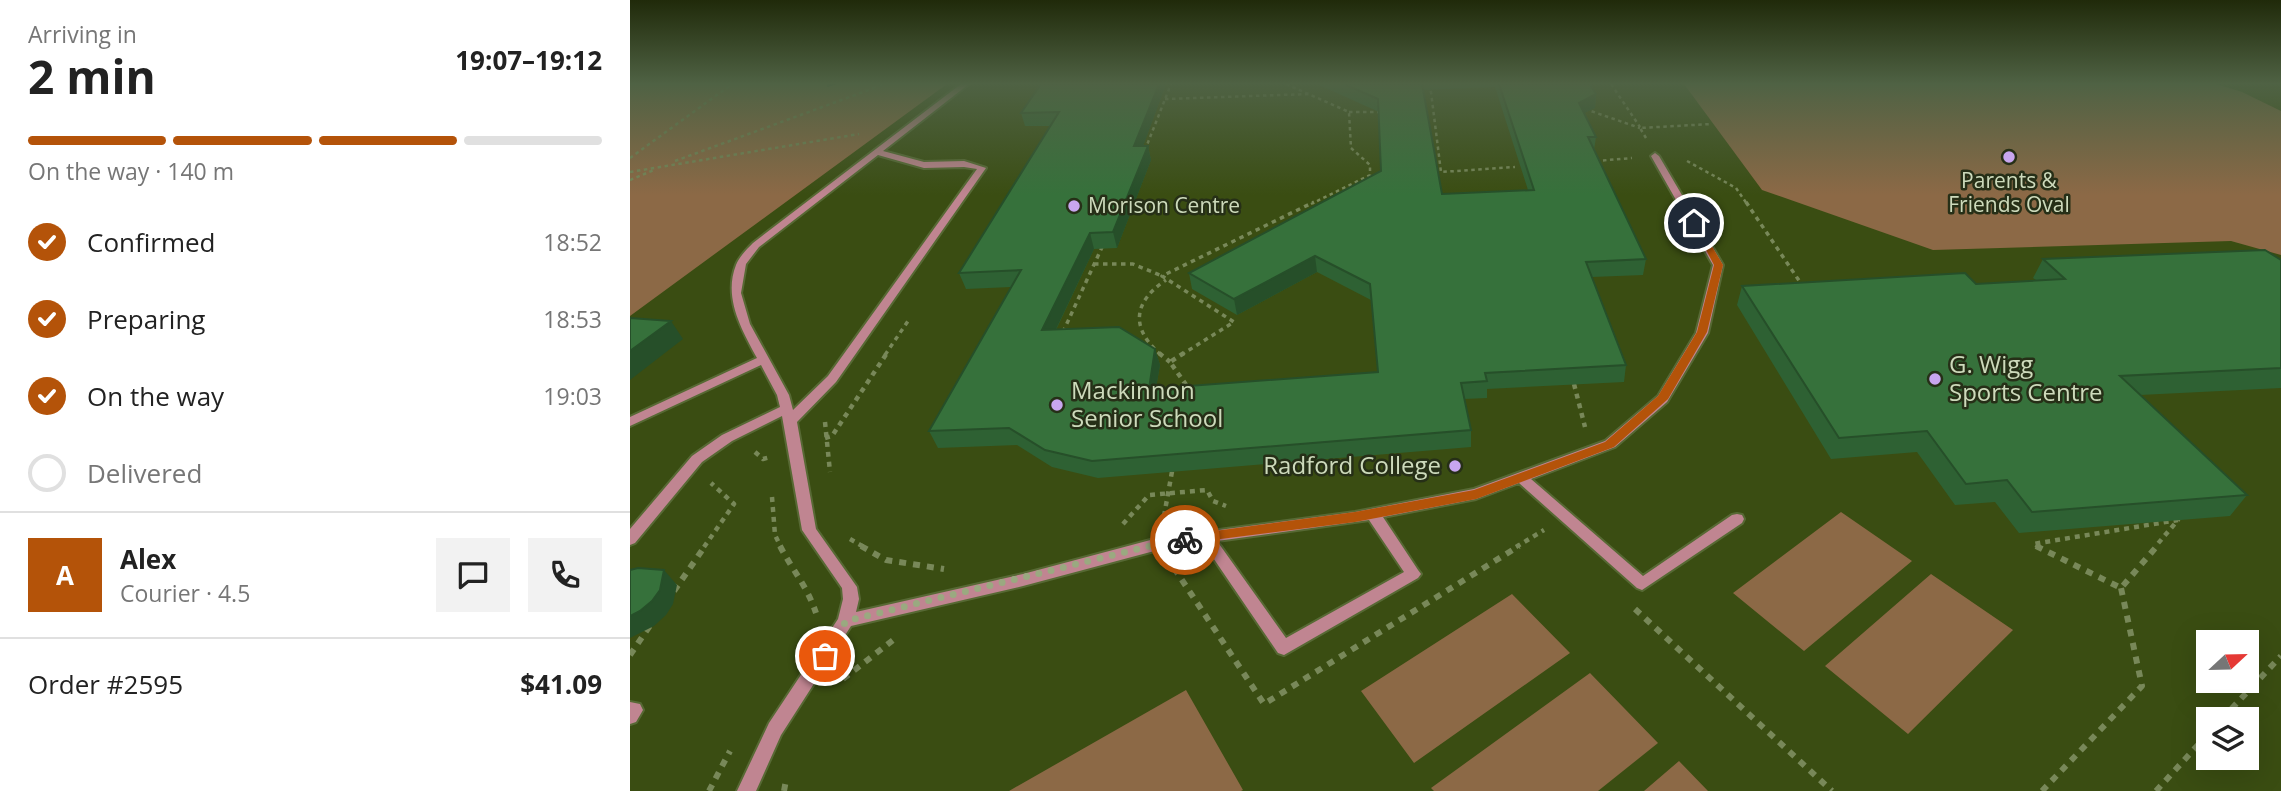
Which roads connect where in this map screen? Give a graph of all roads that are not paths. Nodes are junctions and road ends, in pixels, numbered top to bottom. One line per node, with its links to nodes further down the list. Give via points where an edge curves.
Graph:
1 (916, 121): 3 (lane)
2 (1656, 150): 7 (lane, via 1718,265 1702,332 1663,399 1610,444)
3 (876, 152): 4 (lane, via 756,245 741,264 736,293 744,324); 5 (lane, via 924,165 964,163 982,168 832,379)
4 (763, 360): 5 (lane); 6 (lane)
5 (788, 415): 11 (lane, via 727,438 697,459); 13 (lane, via 809,530 849,587)
6 (630, 422)
7 (1521, 477): 8 (lane, via 1476,494); 9 (lane, via 1642,584)
8 (1373, 513): 10 (lane); 12 (street, via 1413,574 1284,648)
9 (1737, 519)
10 (1206, 537): 12 (lane); 13 (lane, via 1158,544)
11 (630, 539)
12 (1219, 555)
13 (846, 621): 16 (street, via 775,729)
14 (630, 710): 15 (street, via 634,710)
15 (630, 716)
16 (746, 791)

